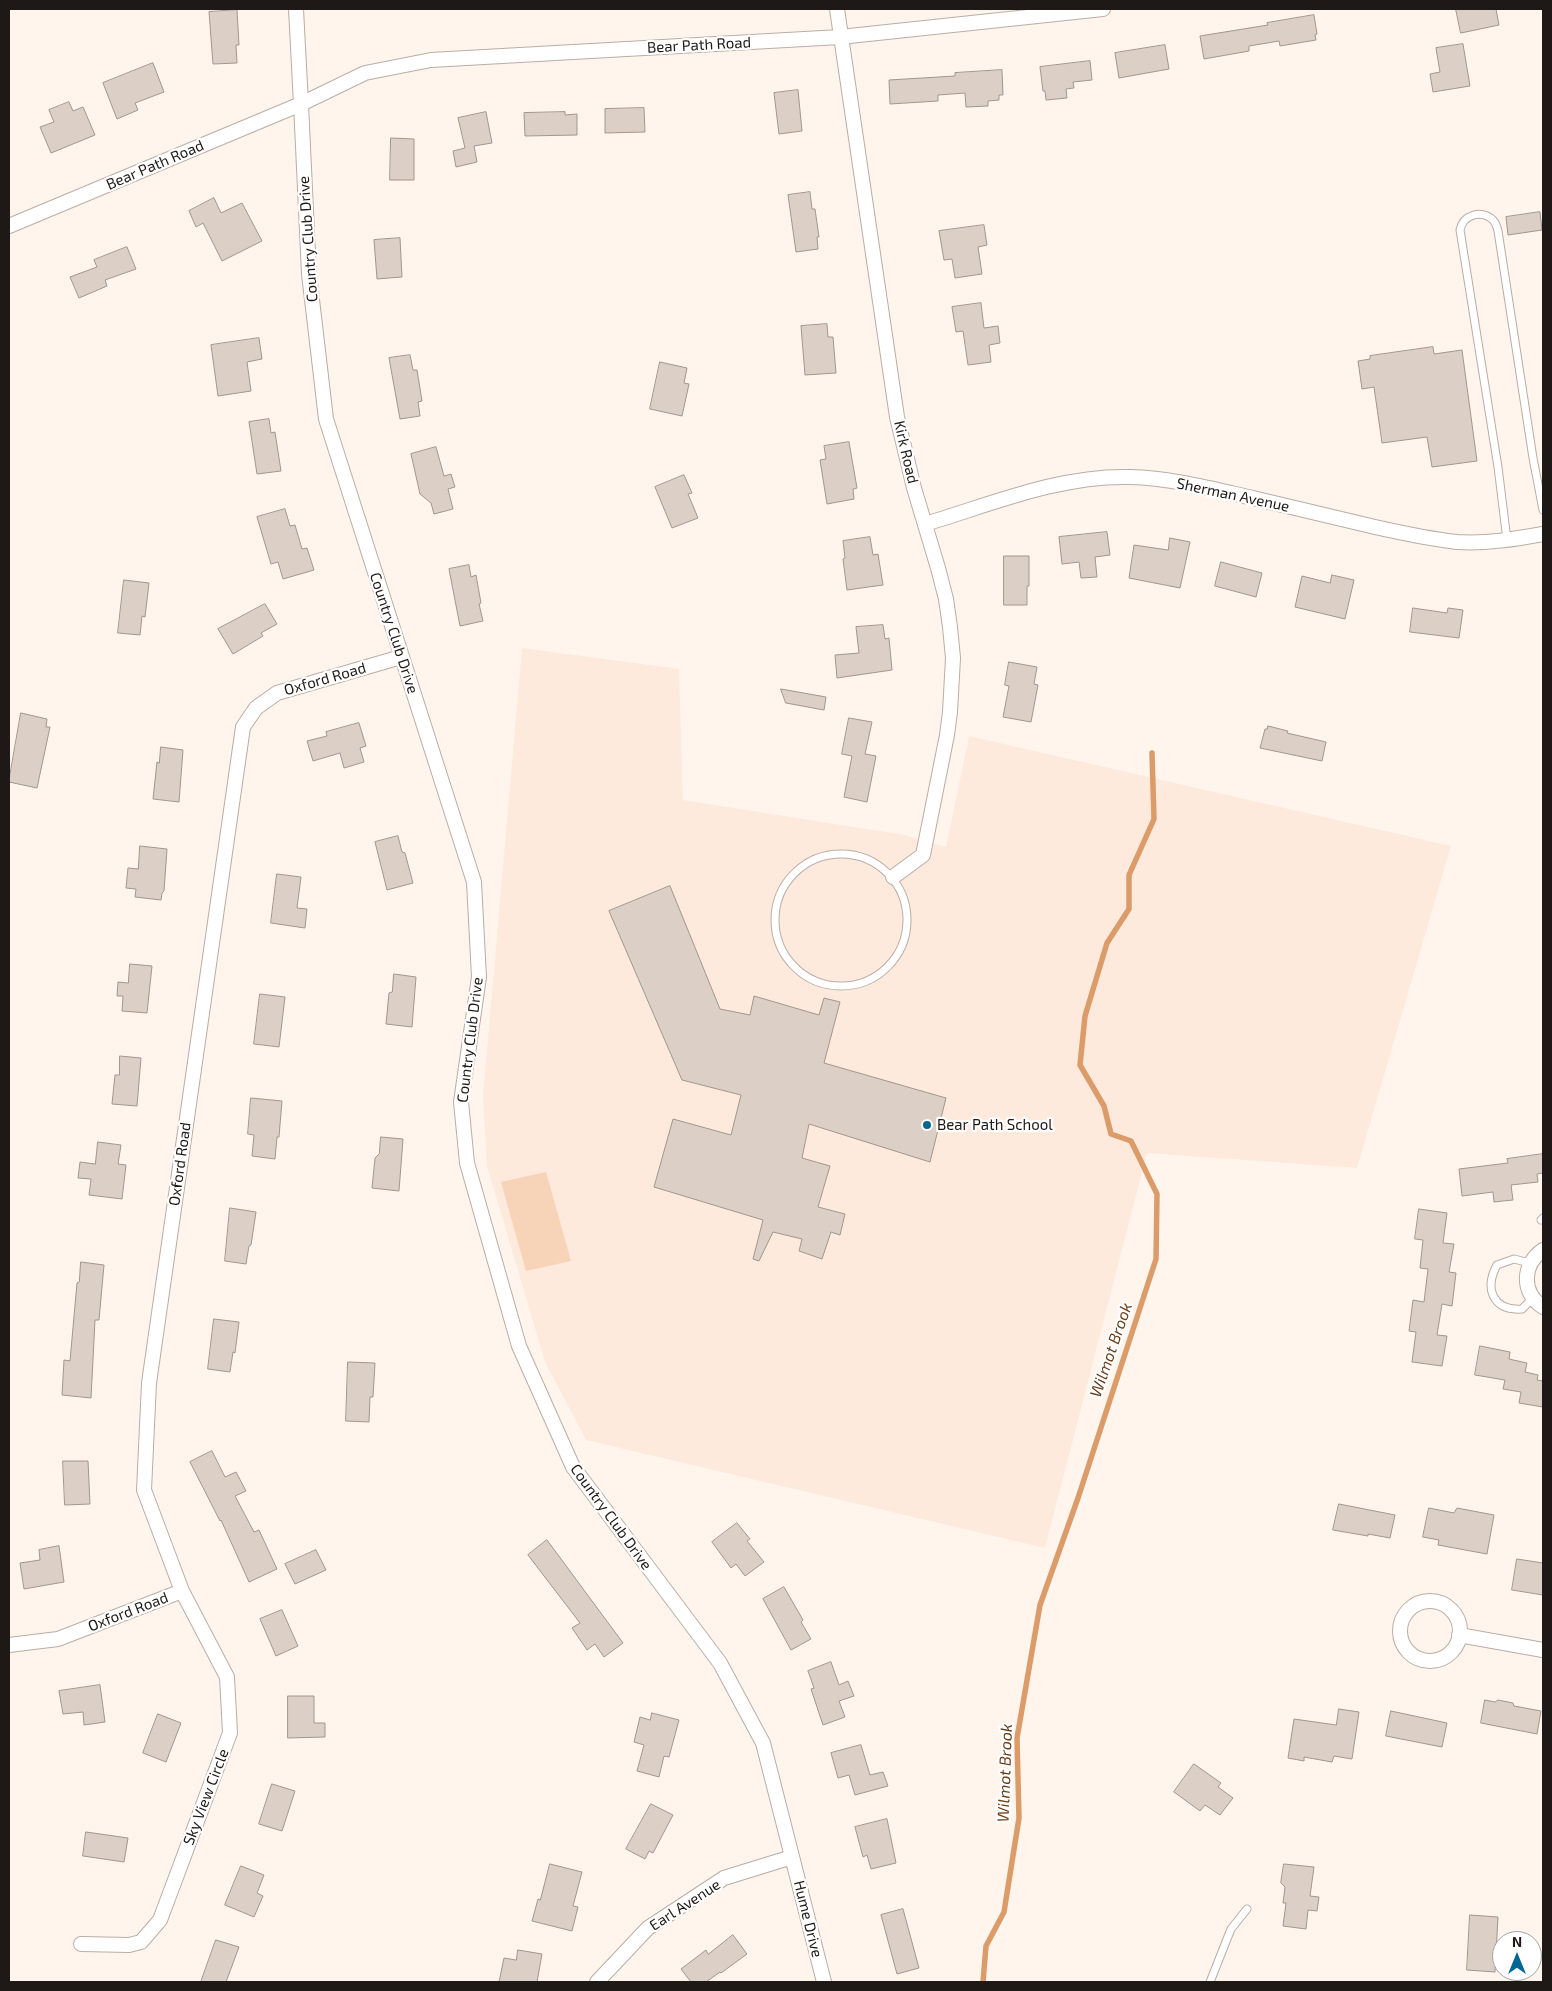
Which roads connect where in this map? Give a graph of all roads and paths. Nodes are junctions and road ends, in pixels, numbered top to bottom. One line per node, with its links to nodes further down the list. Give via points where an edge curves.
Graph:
1 (296, 9): 5 (street)
2 (837, 9): 4 (street, Kirk Road)
3 (1103, 9): 4 (street, Bear Path Road)
4 (840, 37): 5 (street, Bear Path Road, via 431,60 365,73); 8 (street, Kirk Road, via 899,425)
5 (301, 104): 6 (street, Bear Path Road); 11 (street, Country Club Drive, via 309,274 326,419)
6 (9, 226)
7 (1543, 510): 10 (lane, via 1498,231 1494,220 1475,215 1461,222 1460,230)
8 (925, 524): 10 (street, Sherman Avenue, via 1059,484 1130,477 1219,490 1439,540); 12 (street, Kirk Road, via 949,618 952,658 950,712 923,855)
9 (1543, 534): 10 (street, Sherman Avenue)
10 (1507, 540)
11 (401, 657): 16 (street, Oxford Road, via 277,692 256,708 243,728 149,1383 144,1490); 20 (street, Country Club Drive, via 474,882 479,978 461,1102 464,1137 467,1163 519,1346 573,1467 720,1663 763,1743)
12 (893, 877): 12 (lane, via 875,862 854,854 830,854 808,861 790,876 778,896 774,919 778,942 789,962 805,976 824,984 845,986 866,982 884,971 898,955 906,936 908,915 904,895)
13 (1543, 1250): 14 (street)
14 (1530, 1263): 15 (street, via 1526,1281); 15 (lane, via 1514,1259 1497,1266 1490,1283 1499,1304 1511,1310)
15 (1538, 1303)
16 (182, 1591): 18 (street, Oxford Road, via 58,1639); 22 (street, Sky View Circle, via 227,1676 230,1733 160,1920 141,1942 128,1945)
17 (1459, 1635): 17 (street, via 1455,1615 1444,1605 1434,1602 1420,1603 1411,1608 1400,1626 1407,1650 1425,1660 1446,1656 1454,1648); 19 (street)
18 (9, 1645)
19 (1543, 1650)
20 (792, 1857): 23 (street, Earl Avenue, via 724,1878 648,1928); 24 (street, Hume Drive)
21 (1247, 1909): 25 (lane, via 1232,1929)
22 (81, 1944)
23 (597, 1982)
24 (824, 1982)
25 (1210, 1982)

